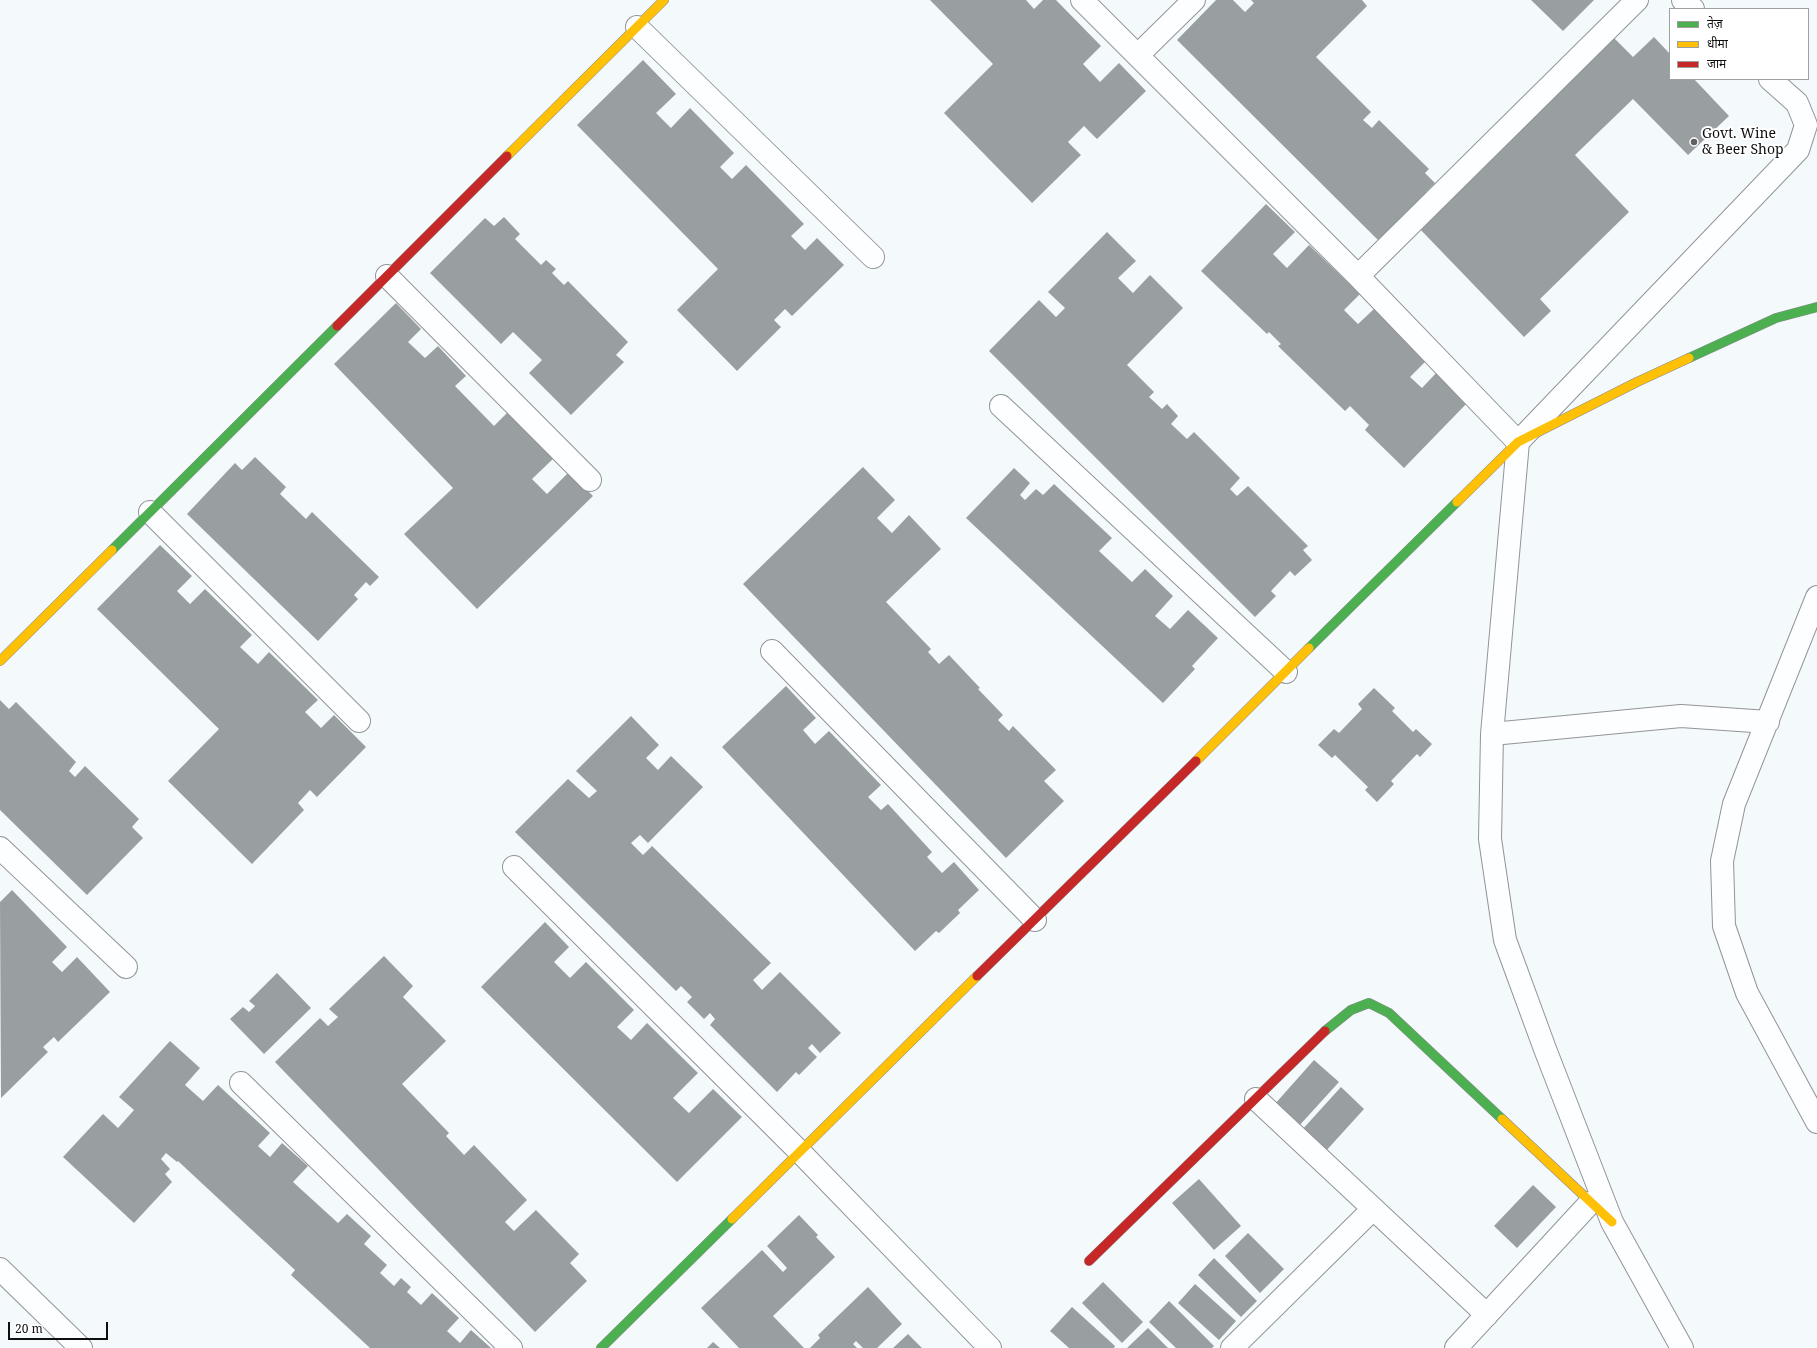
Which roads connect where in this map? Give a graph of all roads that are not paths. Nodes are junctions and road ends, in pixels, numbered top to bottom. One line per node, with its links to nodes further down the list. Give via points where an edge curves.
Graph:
1 (664, 0): 7 (street)
2 (1082, 0): 8 (street)
3 (1194, 0): 8 (street)
4 (1637, 0): 12 (street)
5 (1683, 0): 6 (street)
6 (1692, 8)
7 (637, 27): 10 (street); 11 (street)
8 (1138, 55): 12 (street)
9 (1771, 80): 15 (street, via 1797,103 1806,125 1798,150)
10 (873, 257)
11 (387, 276): 16 (street); 17 (street)
12 (1358, 276): 15 (street)
13 (1817, 307): 15 (street, via 1776,318 1637,382)
14 (1001, 406): 21 (street)
15 (1518, 442): 21 (street); 24 (street)
16 (590, 480)
17 (150, 512): 20 (street); 22 (street)
18 (1817, 598): 23 (street)
19 (772, 651): 27 (street)
20 (0, 661)
21 (1286, 672): 27 (street)
22 (359, 721)
23 (1768, 722): 24 (street, via 1681,716); 31 (street, via 1734,804 1722,860 1724,926 1747,993)
24 (1492, 734): 35 (street, via 1490,839 1505,940)
25 (0, 848): 28 (street)
26 (514, 867): 32 (street)
27 (1035, 920): 32 (street)
28 (126, 967)
29 (241, 1083): 40 (street)
30 (1256, 1099): 33 (street, via 1331,1026 1351,1010 1369,1003 1389,1013); 34 (street); 36 (street)
31 (1817, 1122)
32 (800, 1152): 41 (street); 42 (street)
33 (1590, 1203): 35 (street); 38 (street)
34 (1373, 1209): 38 (street); 43 (street)
35 (1612, 1222): 45 (street)
36 (1089, 1261)
37 (0, 1269): 39 (street)
38 (1487, 1315): 44 (street)
39 (81, 1348)
40 (511, 1348)
41 (600, 1348)
42 (990, 1348)
43 (1232, 1348)
44 (1456, 1348)
45 (1682, 1348)

